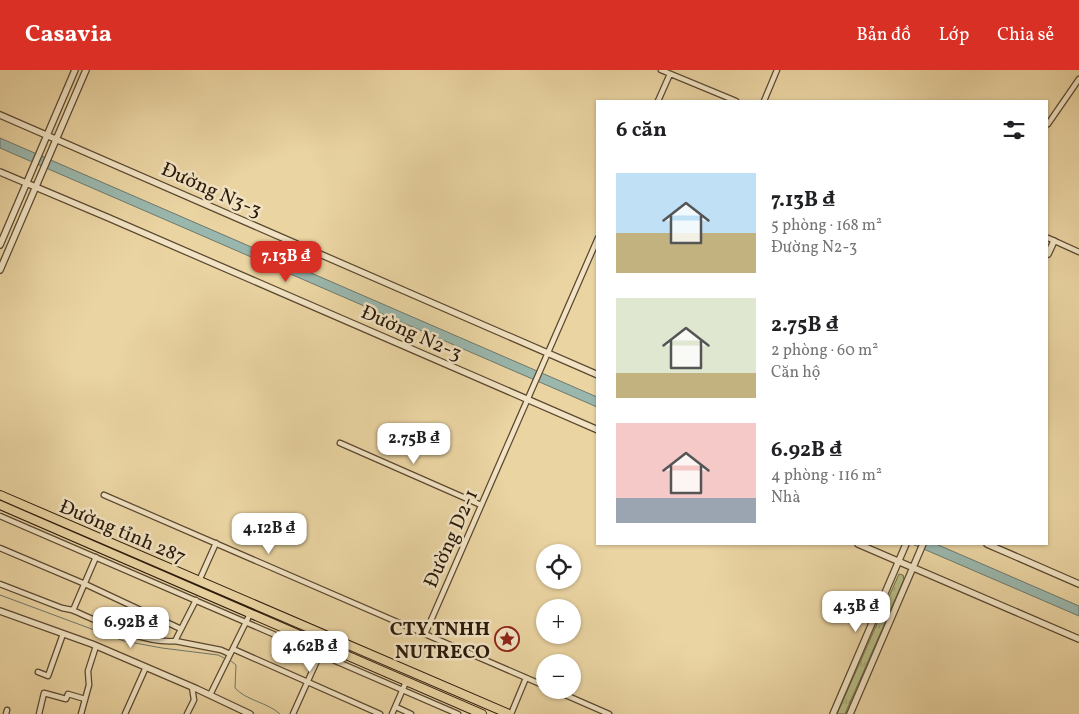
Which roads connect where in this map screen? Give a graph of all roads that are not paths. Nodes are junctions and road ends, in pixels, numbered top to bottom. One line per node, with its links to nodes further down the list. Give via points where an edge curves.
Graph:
1 (75, 70): 12 (street)
2 (86, 70): 13 (street)
3 (661, 70): 5 (street)
4 (777, 70): 9 (street)
5 (670, 74): 7 (street); 8 (street)
6 (1079, 78): 11 (street)
7 (658, 100)
8 (734, 100)
9 (764, 100)
10 (0, 115): 12 (street, Đường N3-3)
11 (1048, 124)
12 (46, 136): 13 (street, Đường N3-3); 15 (street)
13 (55, 140): 16 (street); 23 (street, Đường N3-3)
14 (0, 172): 15 (street, Đường N2-3)
15 (26, 183): 16 (street, Đường N2-3); 19 (street)
16 (36, 187): 22 (street); 25 (street, Đường N2-3)
17 (1051, 239): 20 (street); 21 (street)
18 (596, 243): 23 (street, Đường D2-1)
19 (0, 245)
20 (1079, 252)
21 (1048, 254)
22 (0, 270)
23 (547, 353): 24 (street, Đường N3-3); 25 (street, Đường D2-1)
24 (596, 374)
25 (527, 400): 26 (street, Đường N2-3); 31 (street, Đường D2-1)
26 (596, 429)
27 (340, 443): 31 (street)
28 (0, 495): 42 (main road, Đường tỉnh 287)
29 (104, 495): 33 (street)
30 (0, 505): 49 (main road, Đường tỉnh 287)
31 (481, 505): 53 (street, Đường D2-1)
32 (0, 516): 39 (street)
33 (216, 543): 42 (street); 53 (street)
34 (860, 545): 40 (street)
35 (906, 545): 40 (street)
36 (923, 545): 41 (street)
37 (989, 545): 45 (street)
38 (0, 548): 44 (street)
39 (96, 557): 44 (street); 46 (street)
40 (898, 561): 41 (street); 85 (street)
41 (913, 568): 54 (street); 86 (street)
42 (198, 581): 70 (main road, Đường tỉnh 287)
43 (0, 584): 47 (street)
44 (85, 584): 47 (street); 51 (street)
45 (1079, 584)
46 (196, 600): 50 (street); 51 (street)
47 (72, 610): 55 (street, via 117,629 165,642)
48 (0, 611): 52 (street)
49 (250, 614): 50 (street); 63 (main road, Đường tỉnh 287)
50 (246, 622): 57 (street); 58 (street)
51 (181, 629): 55 (street)
52 (62, 634): 56 (street); 60 (street, via 48,676)
53 (425, 634): 61 (street)
54 (1079, 639)
55 (175, 641): 57 (street)
56 (96, 646): 59 (street); 68 (street, via 88,671)
57 (232, 651): 62 (street); 67 (street)
58 (320, 654): 62 (street); 66 (street)
59 (146, 667): 65 (street); 74 (street)
60 (38, 672)
61 (526, 678): 64 (street); 83 (street)
62 (307, 682): 77 (street); 78 (street)
63 (406, 682): 66 (street); 82 (main road, Đường tỉnh 287)
64 (536, 682)
65 (192, 687): 67 (street); 75 (street, via 194,700)
66 (403, 690): 71 (street); 81 (street)
67 (210, 695): 76 (street)
68 (85, 699): 72 (street, via 68,694 66,699 44,693); 73 (street)
69 (575, 699): 84 (street)
70 (488, 705): 82 (main road); 83 (main road, Đường tỉnh 287)
71 (396, 707): 79 (street); 80 (street)
72 (39, 714)
73 (81, 714)
74 (125, 714)
75 (188, 714)
76 (250, 714)
77 (293, 714)
78 (380, 714)
79 (392, 714)
80 (411, 714)
81 (458, 714)
82 (483, 714)
83 (510, 714)
84 (609, 714)
85 (832, 714)
86 (850, 714)

